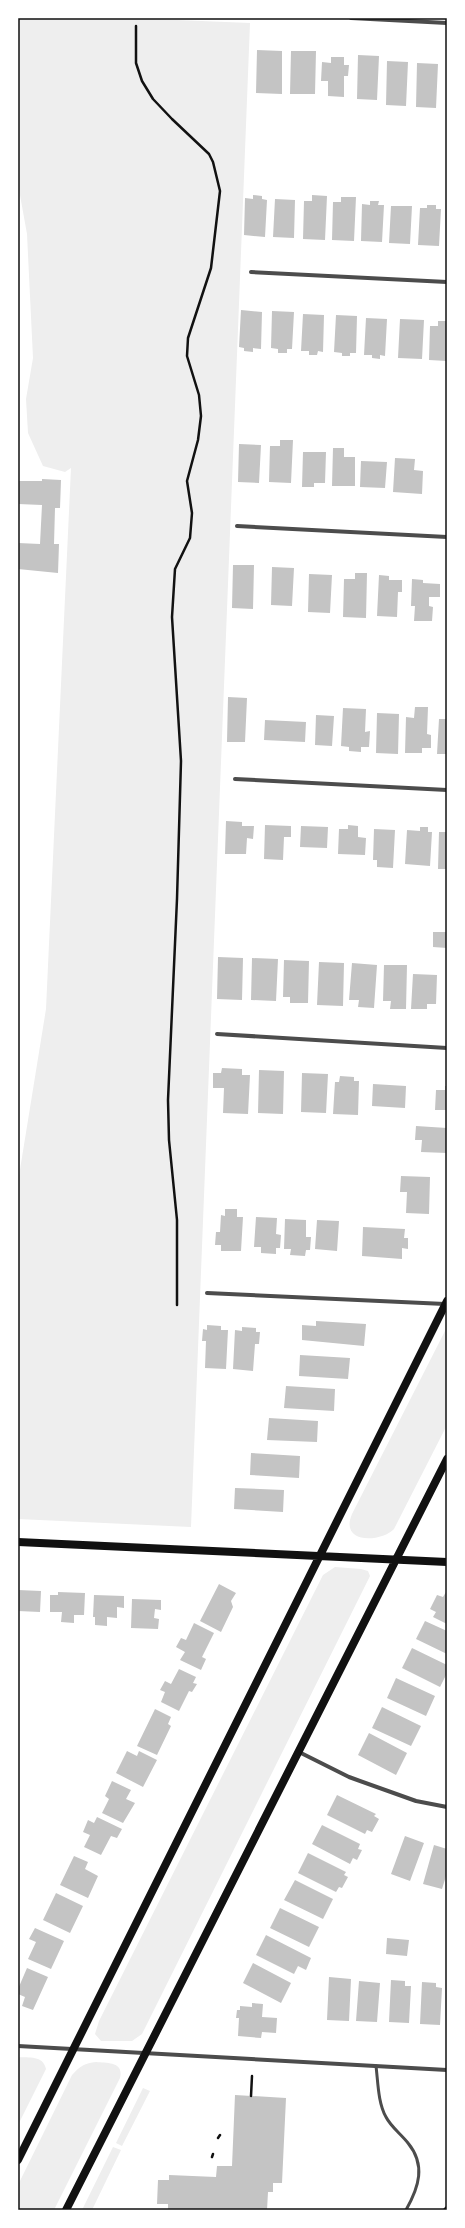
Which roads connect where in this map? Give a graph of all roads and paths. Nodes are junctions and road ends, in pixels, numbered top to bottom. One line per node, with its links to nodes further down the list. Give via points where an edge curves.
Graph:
1 (351, 18): 2 (street)
2 (447, 23)
3 (136, 26): 14 (path, via 136,63 142,81 153,99 209,154 214,162 220,191 211,268 188,338 187,356 199,395 201,416 197,447 187,481 192,512 190,538 175,569 172,617 181,761 168,1100 176,1220)
4 (251, 272): 5 (street)
5 (447, 282)
6 (237, 526): 7 (street)
7 (447, 537)
8 (235, 779): 9 (street)
9 (447, 790)
10 (217, 1034): 11 (street)
11 (447, 1048)
12 (207, 1293): 13 (street)
13 (447, 1303): 17 (main road)
14 (177, 1304)
15 (447, 1459): 18 (main road)
16 (18, 1542): 17 (main road)
17 (319, 1555): 18 (main road); 23 (main road)
18 (397, 1559): 19 (main road); 20 (main road)
19 (447, 1562)
20 (299, 1752): 21 (street, via 349,1777 416,1801); 24 (main road)
21 (447, 1807)
22 (18, 2046): 23 (street)
23 (73, 2049): 24 (street); 31 (main road)
24 (146, 2054): 25 (street); 33 (main road)
25 (376, 2066): 26 (street); 34 (lane, via 386,2117 414,2150 420,2167 418,2184)
26 (447, 2070)
27 (252, 2076): 28 (path)
28 (251, 2096)
29 (220, 2135): 30 (path)
30 (218, 2138)
31 (18, 2160)
32 (447, 2207): 35 (path)
33 (66, 2210)
34 (406, 2210)
35 (444, 2210)

